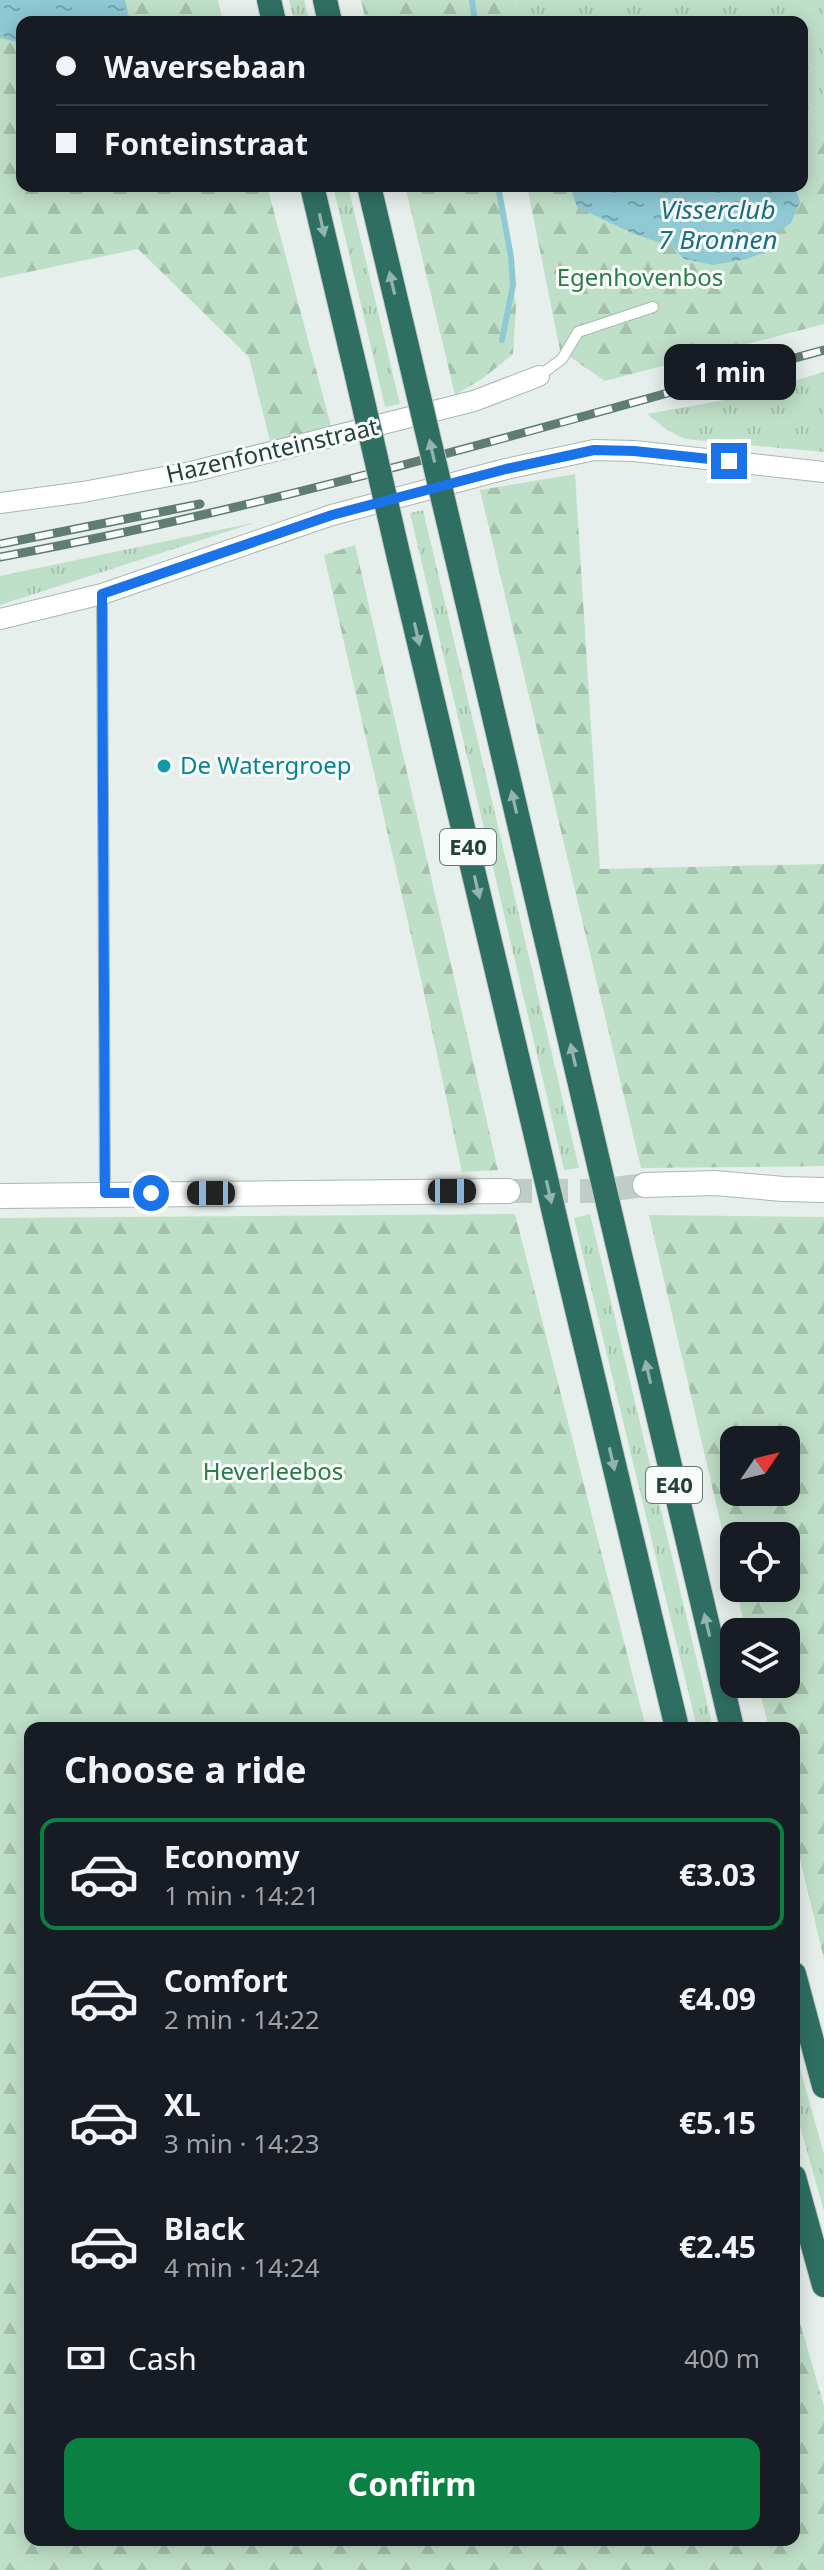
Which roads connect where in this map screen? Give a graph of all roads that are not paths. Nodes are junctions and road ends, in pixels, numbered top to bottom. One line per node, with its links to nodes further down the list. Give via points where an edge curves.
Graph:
1 (313, 192): 14 (highway, E40, one-way to 14, bridge)
2 (370, 192): 15 (highway, E40, one-way to 2, bridge)
3 (653, 307): 4 (lane, via 578,332 562,359)
4 (539, 376): 6 (street, Hazenfonteinstraat, via 474,401 191,472)
5 (824, 472): 7 (street, via 594,450 332,515)
6 (0, 503)
7 (102, 594): 8 (street); 12 (lane)
8 (0, 619)
9 (824, 1190): 11 (street, via 783,1189 688,1201)
10 (508, 1191): 12 (street)
11 (646, 1191)
12 (105, 1193): 13 (street)
13 (0, 1196)
14 (676, 1722)
15 (731, 1722)
16 (800, 1996): 17 (highway)
17 (824, 2086)
18 (800, 2199): 19 (highway)
19 (824, 2285)

